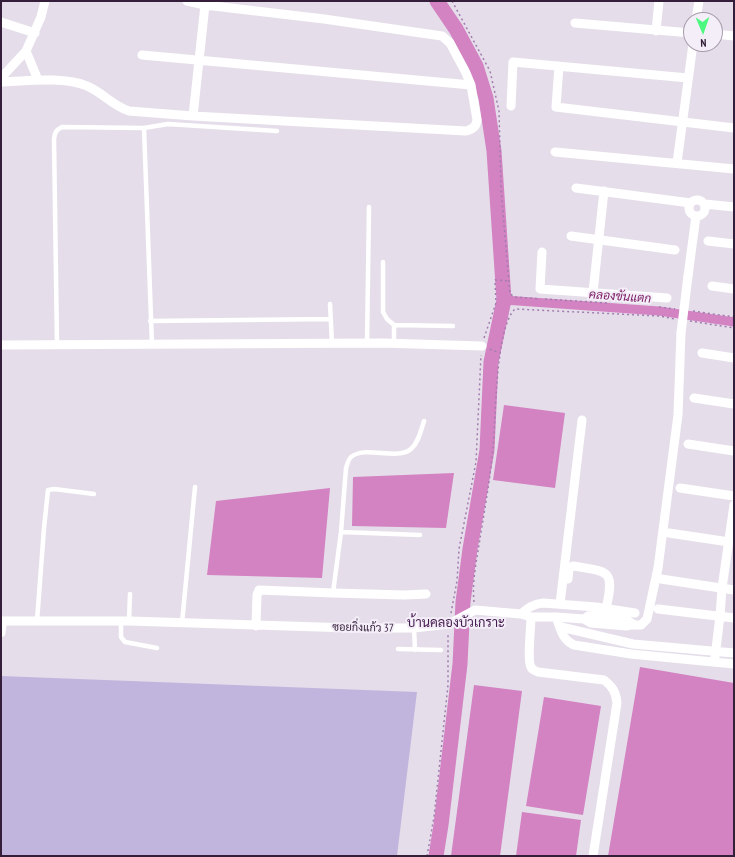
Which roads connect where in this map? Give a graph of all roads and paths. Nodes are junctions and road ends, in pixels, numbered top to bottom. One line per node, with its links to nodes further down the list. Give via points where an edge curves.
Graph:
1 (46, 1): 11 (street)
2 (187, 1): 6 (street)
3 (452, 1): 48 (path, via 490,71 499,111 501,189)
4 (659, 1): 10 (street)
5 (699, 1): 7 (street)
6 (205, 5): 18 (street); 24 (street, via 442,36 450,43)
7 (697, 12)
8 (1, 22): 11 (street)
9 (575, 24): 10 (street)
10 (656, 31): 12 (street)
11 (35, 32): 15 (street)
12 (683, 33)
13 (723, 35): 14 (street)
14 (734, 36)
15 (26, 51): 20 (street); 22 (street)
16 (692, 52): 21 (street)
17 (142, 55): 18 (street)
18 (198, 60): 24 (street); 26 (street)
19 (559, 66): 21 (street); 25 (street, via 513,62); 27 (street, via 556,107)
20 (1, 78)
21 (688, 78): 27 (street)
22 (38, 80): 23 (street); 26 (street, via 79,83 129,111)
23 (1, 82)
24 (471, 85): 26 (street, via 477,120 474,128 466,131)
25 (511, 106)
26 (193, 116)
27 (682, 122): 29 (street); 32 (street)
28 (144, 128): 30 (lane, via 168,124); 61 (lane); 70 (lane, via 62,127 55,133)
29 (734, 128)
30 (277, 131)
31 (555, 152): 32 (street)
32 (677, 163): 33 (street)
33 (734, 169)
34 (576, 188): 35 (street)
35 (604, 191): 36 (street); 42 (street)
36 (691, 203): 37 (street, via 699,200); 40 (street, via 690,211)
37 (705, 204): 39 (street); 40 (street, via 703,214)
38 (369, 207): 67 (lane)
39 (734, 207)
40 (696, 216): 113 (street, bridge, via 681,333 678,415 658,568 647,619 641,625)
41 (571, 236): 42 (street)
42 (598, 239): 45 (street); 51 (street)
43 (708, 241): 44 (street)
44 (734, 244)
45 (675, 250)
46 (542, 252): 51 (street, via 540,289)
47 (383, 262): 63 (lane, via 383,312)
48 (510, 281): 53 (path, via 510,294 515,296); 72 (path, via 495,280 496,303)
49 (712, 286): 50 (street)
50 (734, 289)
51 (593, 292): 52 (street)
52 (667, 298)
53 (609, 303)
54 (330, 304): 59 (lane)
55 (659, 307): 56 (path)
56 (675, 309)
57 (690, 311): 58 (path)
58 (734, 317)
59 (331, 319): 61 (lane); 66 (lane)
60 (681, 320): 99 (path, via 659,316 515,309 510,314 499,353 493,449 473,595)
61 (150, 321): 71 (lane)
62 (689, 321): 65 (path)
63 (394, 325): 64 (lane); 68 (lane)
64 (453, 326)
65 (734, 328)
66 (332, 344): 67 (street); 71 (street)
67 (367, 344): 68 (street)
68 (394, 344): 72 (street)
69 (1, 345): 70 (street)
70 (58, 345): 71 (street)
71 (152, 345)
72 (482, 346): 112 (path, via 476,462 459,549 457,581)
73 (702, 353): 74 (street)
74 (734, 358)
75 (694, 398): 76 (street)
76 (734, 404)
77 (582, 420): 96 (street)
78 (424, 421): 86 (lane, via 418,440 410,450 400,453 360,453 348,460)
79 (688, 444): 80 (street)
80 (734, 450)
81 (195, 487): 111 (lane)
82 (680, 488): 84 (street)
83 (94, 494): 109 (lane, via 54,488 48,490)
84 (734, 496)
85 (734, 505): 89 (street)
86 (341, 532): 88 (lane); 93 (lane)
87 (669, 533): 89 (street)
88 (420, 535)
89 (728, 542): 91 (street)
90 (661, 579): 91 (street)
91 (722, 588): 92 (street); 104 (street)
92 (734, 590)
93 (333, 593): 95 (street); 114 (street, via 259,590 256,595)
94 (130, 594): 110 (lane)
95 (426, 594)
96 (562, 604): 97 (street, via 569,570 573,566 606,574 611,588); 100 (street); 102 (street, via 535,604)
97 (606, 609): 100 (street); 101 (street)
98 (658, 609): 104 (street)
99 (475, 610): 102 (street); 112 (street, ซอยกิ่งแก้ว 37)
100 (595, 611): 107 (street); 113 (street, via 627,620)
101 (635, 613)
102 (521, 614): 103 (street)
103 (531, 616): 105 (street); 131 (street, via 531,668 538,672 604,680 610,684 616,696)
104 (720, 616): 106 (street); 125 (street)
105 (556, 618): 107 (street); 115 (street)
106 (734, 618)
107 (584, 619): 113 (street, via 598,624)
108 (3, 621): 109 (street, ซอยกิ่งแก้ว 37); 117 (lane)
109 (37, 621): 110 (street, ซอยกิ่งแก้ว 37)
110 (125, 621): 111 (street, ซอยกิ่งแก้ว 37); 120 (lane, via 121,637 125,642)
111 (182, 624): 114 (street, ซอยกิ่งแก้ว 37)
112 (449, 624): 116 (street, ซอยกิ่งแก้ว 37); 130 (path, via 448,685 434,817)
113 (632, 624)
114 (256, 626): 116 (street, ซอยกิ่งแก้ว 37)
115 (561, 627): 118 (street); 124 (street, via 567,642)
116 (414, 628): 122 (lane)
117 (1, 636)
118 (616, 641): 119 (street); 124 (street)
119 (633, 644): 125 (street); 127 (street)
120 (157, 648)
121 (398, 649): 122 (lane)
122 (415, 650): 123 (lane)
123 (441, 650)
124 (614, 651): 127 (street)
125 (715, 652): 126 (street); 128 (street)
126 (734, 653)
127 (631, 654): 128 (street)
128 (714, 662): 129 (street)
129 (734, 664)
130 (427, 856)
131 (593, 856)

